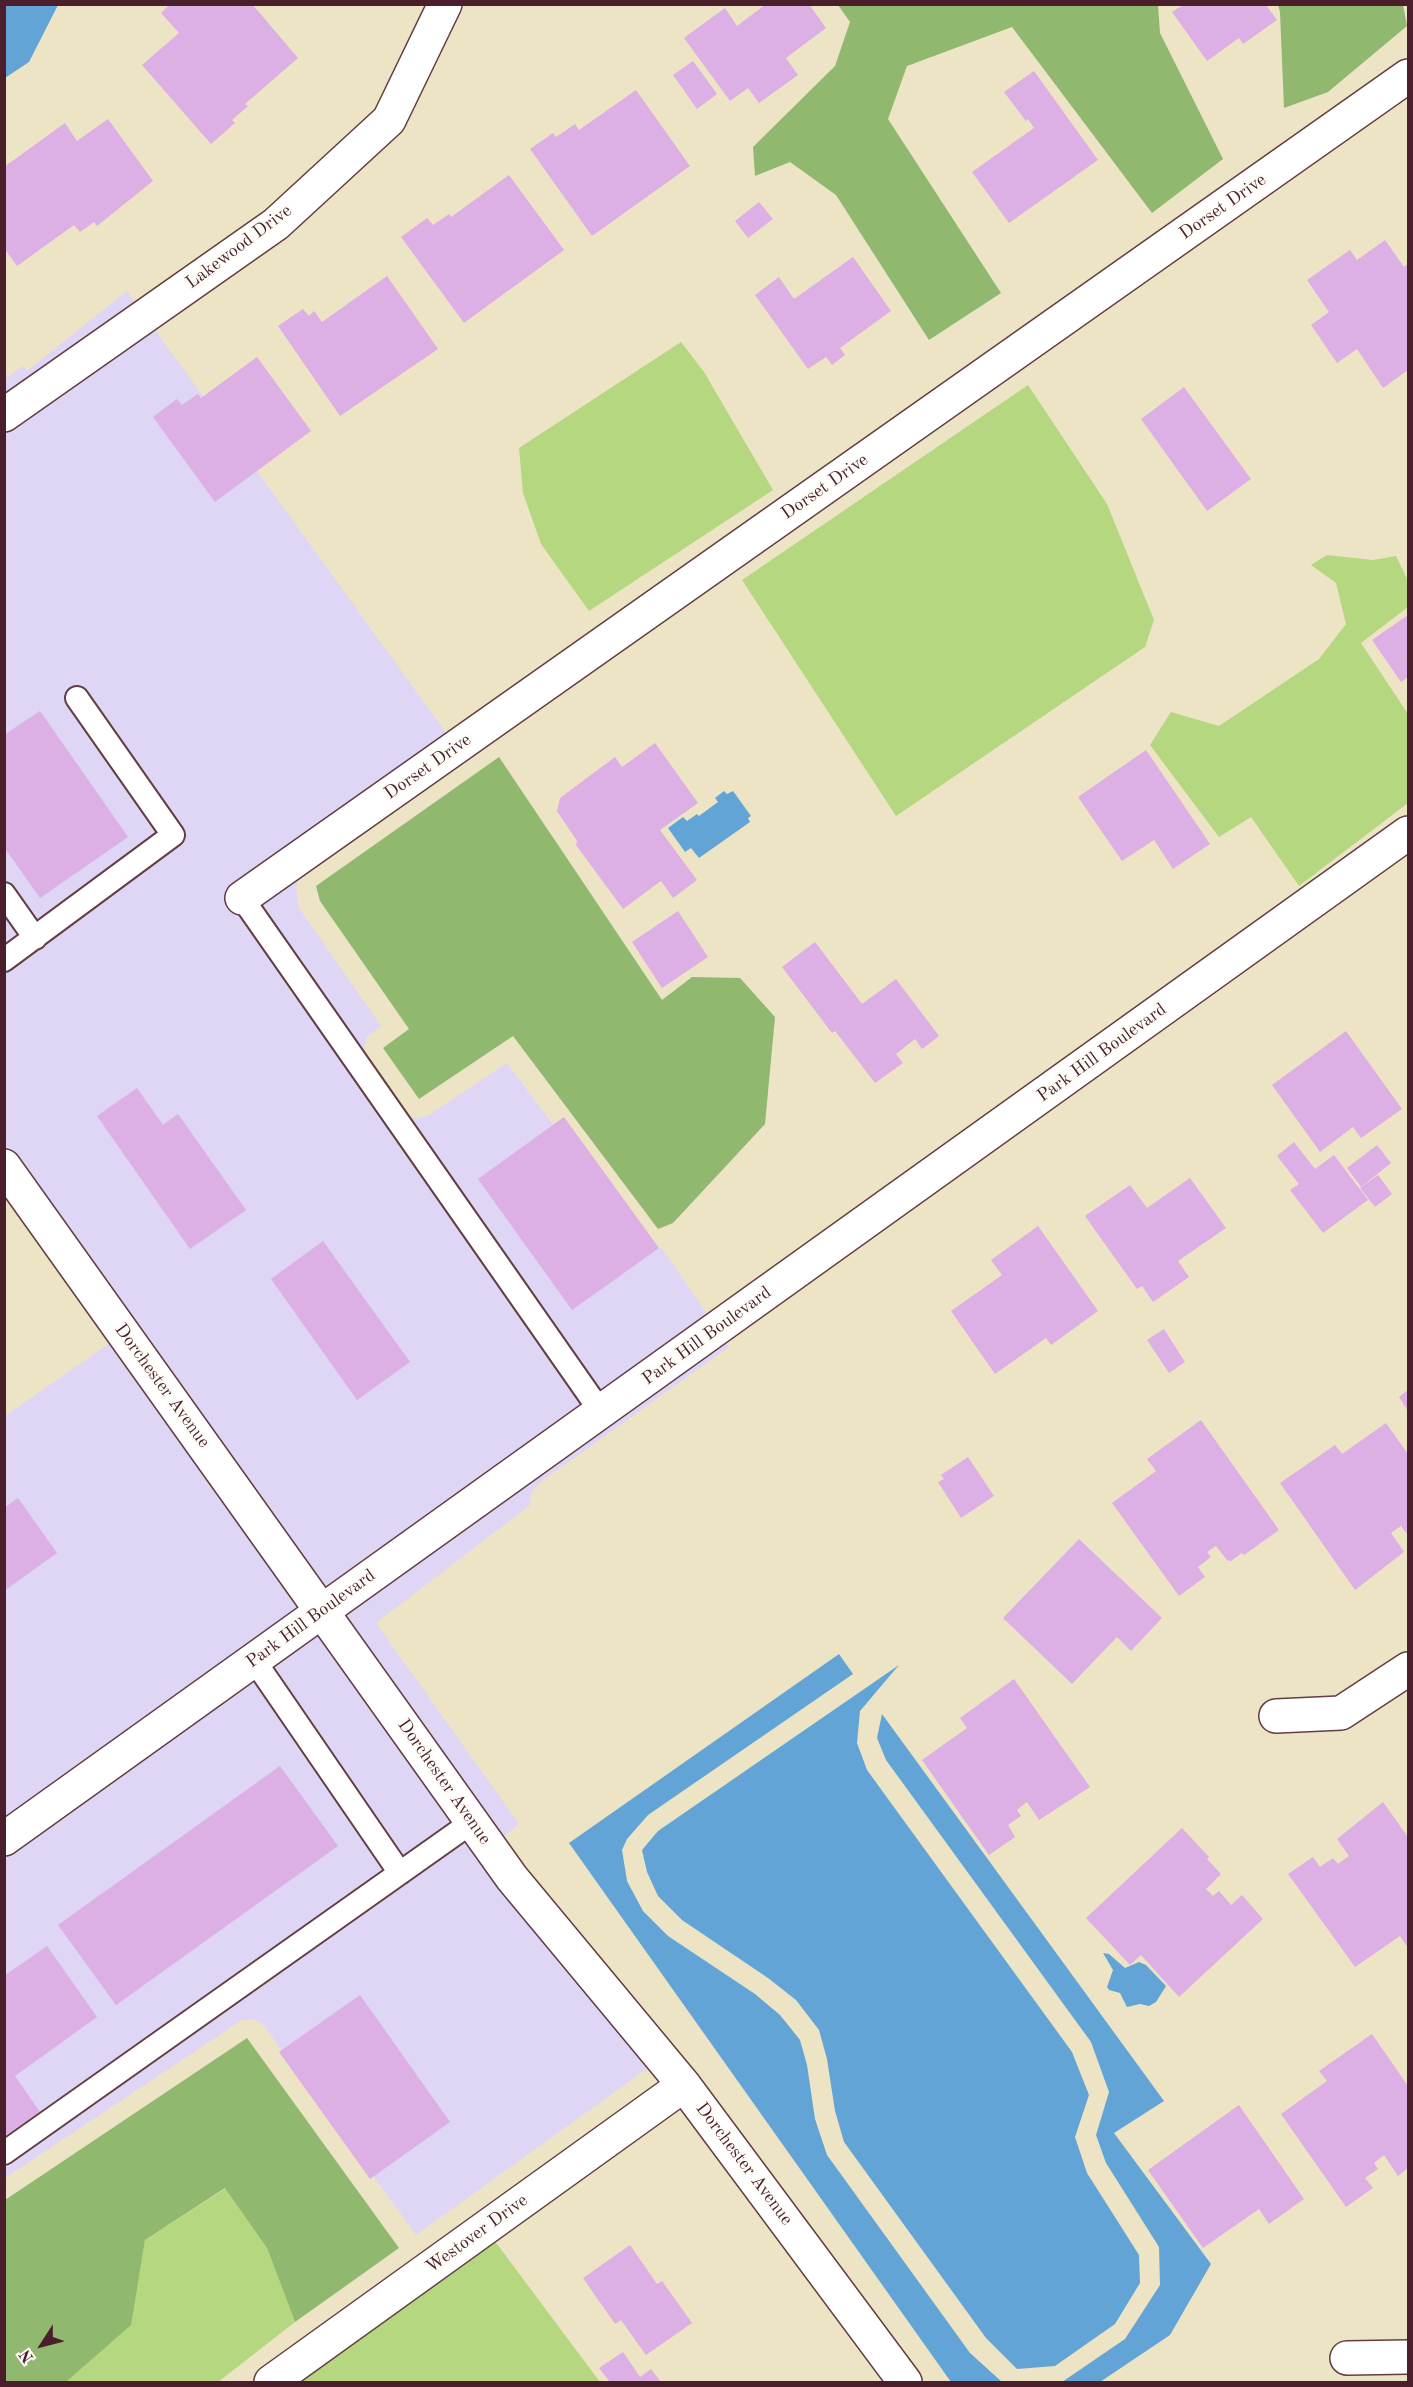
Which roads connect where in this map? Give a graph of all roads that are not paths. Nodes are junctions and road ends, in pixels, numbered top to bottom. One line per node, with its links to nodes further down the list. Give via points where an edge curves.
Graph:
1 (445, 4): 3 (street, Lakewood Drive, via 389,120 276,224)
2 (1408, 76): 7 (street, Dorset Drive)
3 (4, 416)
4 (77, 699): 8 (lane, via 173,835)
5 (1408, 833): 11 (street, Park Hill Boulevard)
6 (4, 894): 8 (lane)
7 (242, 898): 11 (lane)
8 (35, 938): 9 (lane)
9 (4, 960)
10 (4, 1166): 12 (street, Dorchester Avenue)
11 (601, 1412): 12 (street, Park Hill Boulevard)
12 (323, 1611): 13 (street, Park Hill Boulevard); 16 (street, Dorchester Avenue)
13 (254, 1660): 17 (street, Park Hill Boulevard); 18 (lane)
14 (1408, 1669): 15 (street, via 1341,1713)
15 (1276, 1716)
16 (472, 1822): 18 (lane); 19 (street, Dorchester Avenue, via 512,1878)
17 (4, 1839)
18 (400, 1873): 20 (lane)
19 (684, 2085): 23 (street, Westover Drive); 24 (street, Dorchester Avenue)
20 (4, 2153)
21 (1408, 2357): 22 (street)
22 (1347, 2358)
23 (271, 2382)
24 (905, 2382)

